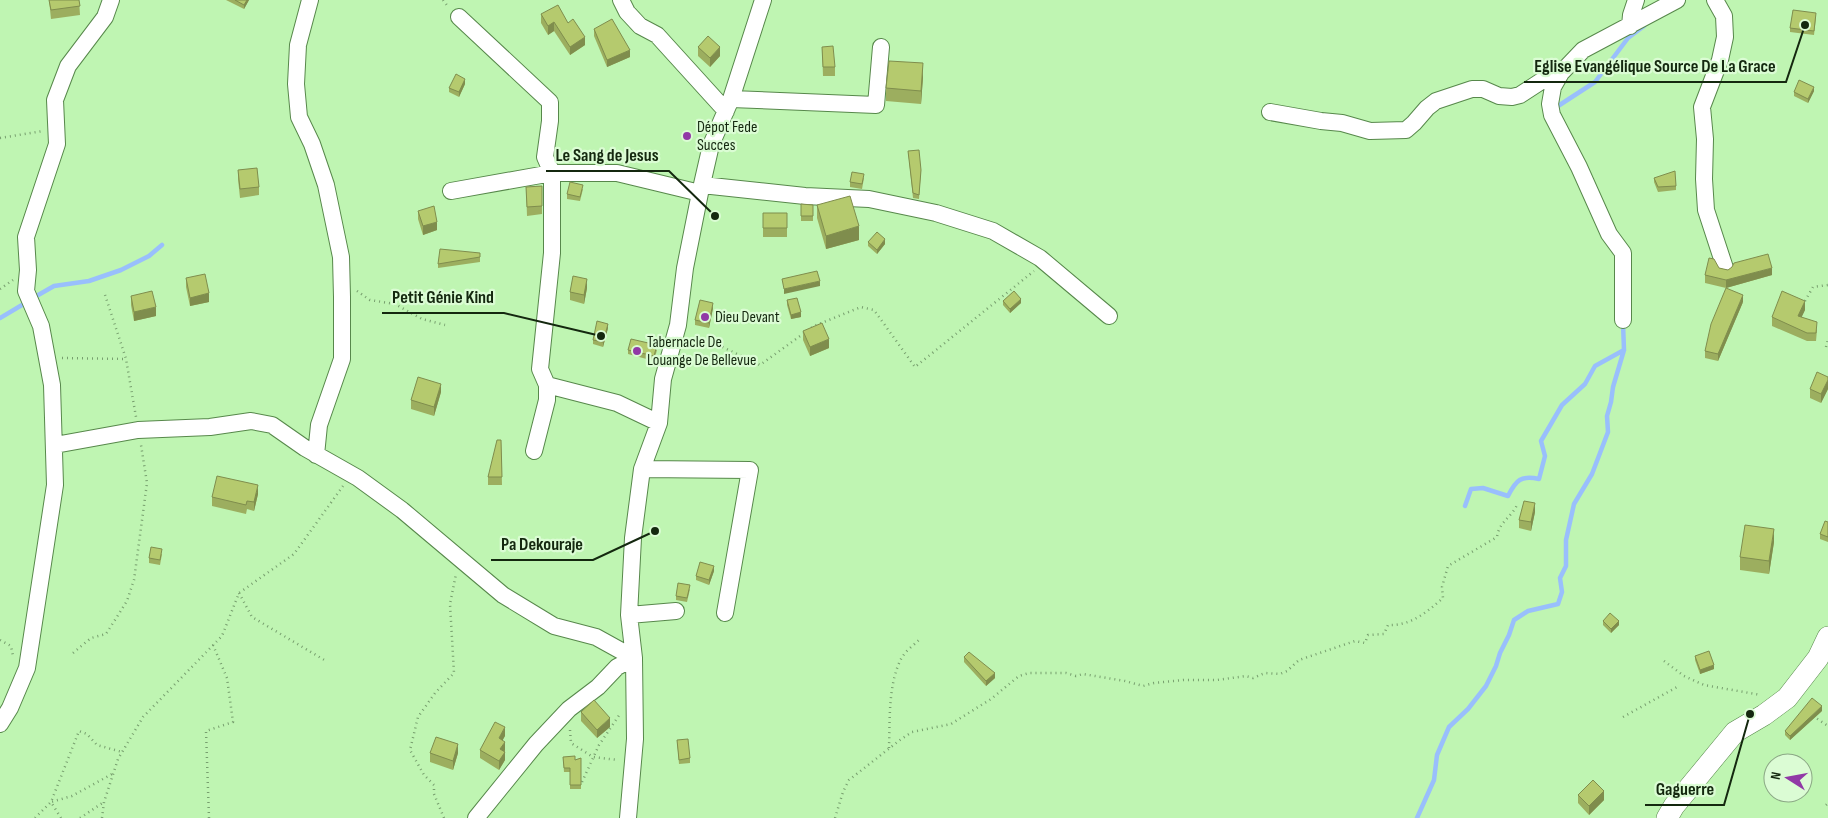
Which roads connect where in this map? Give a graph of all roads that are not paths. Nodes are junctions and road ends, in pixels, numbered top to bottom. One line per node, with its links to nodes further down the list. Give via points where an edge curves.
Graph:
1 (111, 0): 22 (street, via 105,17 68,66 55,100 57,144 26,237 26,291 41,326 48,358)
2 (310, 0): 24 (street, via 298,45 296,84 299,117 326,185 341,257 342,358 319,425)
3 (621, 0): 12 (street, via 626,12 640,26 657,34)
4 (763, 0): 12 (street)
5 (1636, 0): 9 (street)
6 (1677, 0): 9 (street)
7 (1715, 0): 17 (street, via 1724,16 1725,37 1702,107 1706,140 1704,179 1706,210)
8 (459, 17): 14 (street, via 550,102 544,157)
9 (1630, 26): 11 (street, via 1583,50)
10 (880, 47): 12 (street, via 876,105)
11 (1561, 73): 13 (street, via 1512,98 1472,89 1436,101 1406,130 1370,131 1342,123); 19 (street, via 1553,87 1552,115 1609,234 1623,254)
12 (728, 105): 15 (street, via 711,146)
13 (1270, 112)
14 (552, 173): 15 (street, via 617,173); 16 (street); 20 (street, via 552,253 540,369)
15 (701, 189): 18 (street, via 869,199 936,213 993,231 1040,258); 21 (street, via 685,268 678,325 663,379)
16 (451, 191)
17 (1725, 268)
18 (1109, 316)
19 (1624, 320)
20 (547, 385): 21 (street, via 617,403); 23 (street, via 547,400)
21 (659, 423): 25 (street)
22 (55, 445): 24 (street, via 138,430 210,427 252,421 272,425); 31 (street, via 55,485 27,668)
23 (534, 451)
24 (316, 455): 30 (street, via 358,478 402,510 504,595 554,626 596,637)
25 (642, 469): 27 (street, via 750,470); 28 (street)
26 (676, 611): 28 (street)
27 (724, 613)
28 (628, 615): 30 (street)
29 (1828, 637): 34 (street, via 1818,658 1787,698 1735,732)
30 (634, 658): 32 (street, via 617,667 598,687 569,709); 33 (street, via 635,738)
31 (0, 724)
32 (476, 818)
33 (628, 818)
34 (1667, 818)

